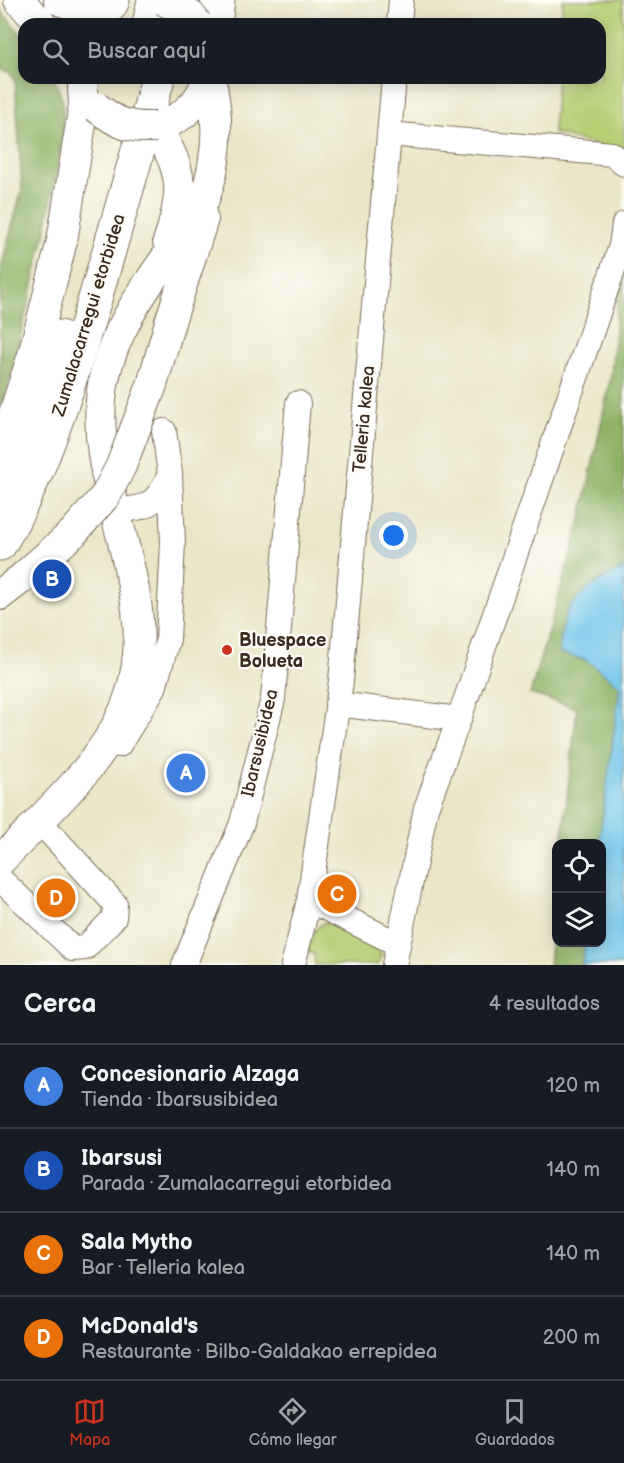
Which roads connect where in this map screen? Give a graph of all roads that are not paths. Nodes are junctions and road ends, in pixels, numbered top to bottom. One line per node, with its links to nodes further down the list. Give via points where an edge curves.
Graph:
1 (19, 0): 9 (main road)
2 (59, 0): 8 (main road)
3 (154, 0): 10 (highway)
4 (164, 0): 12 (main road, bridge)
5 (178, 0): 11 (highway)
6 (218, 0): 13 (highway)
7 (401, 0): 14 (street)
8 (107, 9)
9 (36, 18)
10 (150, 18)
11 (174, 18)
12 (192, 18)
13 (216, 18)
14 (400, 18)
15 (132, 84): 31 (highway, Zumalacarregui etorbidea, via 100,208 49,374)
16 (156, 84): 34 (highway, Zumalacarregui etorbidea, via 64,403 25,498)
17 (207, 84): 21 (main road, via 191,109)
18 (211, 84): 24 (main road, via 216,145)
19 (393, 84): 22 (street, Telleria kalea)
20 (84, 86): 21 (main road, bridge, via 116,122 138,128); 29 (main road, via 62,241 33,356)
21 (156, 127): 26 (main road, via 181,183 178,214)
22 (389, 134): 23 (street, via 612,154); 36 (street, Telleria kalea)
23 (624, 164)
24 (213, 175): 26 (main road, via 196,215); 35 (main road, bridge, via 199,237 122,466 106,495 73,533)
25 (624, 224): 37 (street, via 621,246)
26 (160, 267): 32 (main road, via 124,324 104,378 103,458)
27 (298, 403): 43 (street, Ibarsusibidea, via 273,699 242,823)
28 (164, 431): 30 (street)
29 (0, 456)
30 (170, 474): 32 (street, via 151,504); 33 (street)
31 (0, 499)
32 (125, 510): 33 (street, via 147,516); 38 (main road, via 139,616 137,671 130,698 103,747)
33 (173, 543): 38 (street, via 168,639 154,688 93,785 61,814)
34 (0, 544)
35 (0, 595)
36 (337, 704): 37 (street); 41 (street, Telleria kalea)
37 (459, 719): 42 (street, via 426,808)
38 (35, 828): 39 (main road); 40 (street, via 115,904 114,918 85,948 72,949)
39 (0, 861)
40 (0, 879)
41 (309, 900): 42 (street); 44 (street, Telleria kalea)
42 (396, 954)
43 (184, 965)
44 (293, 965)

